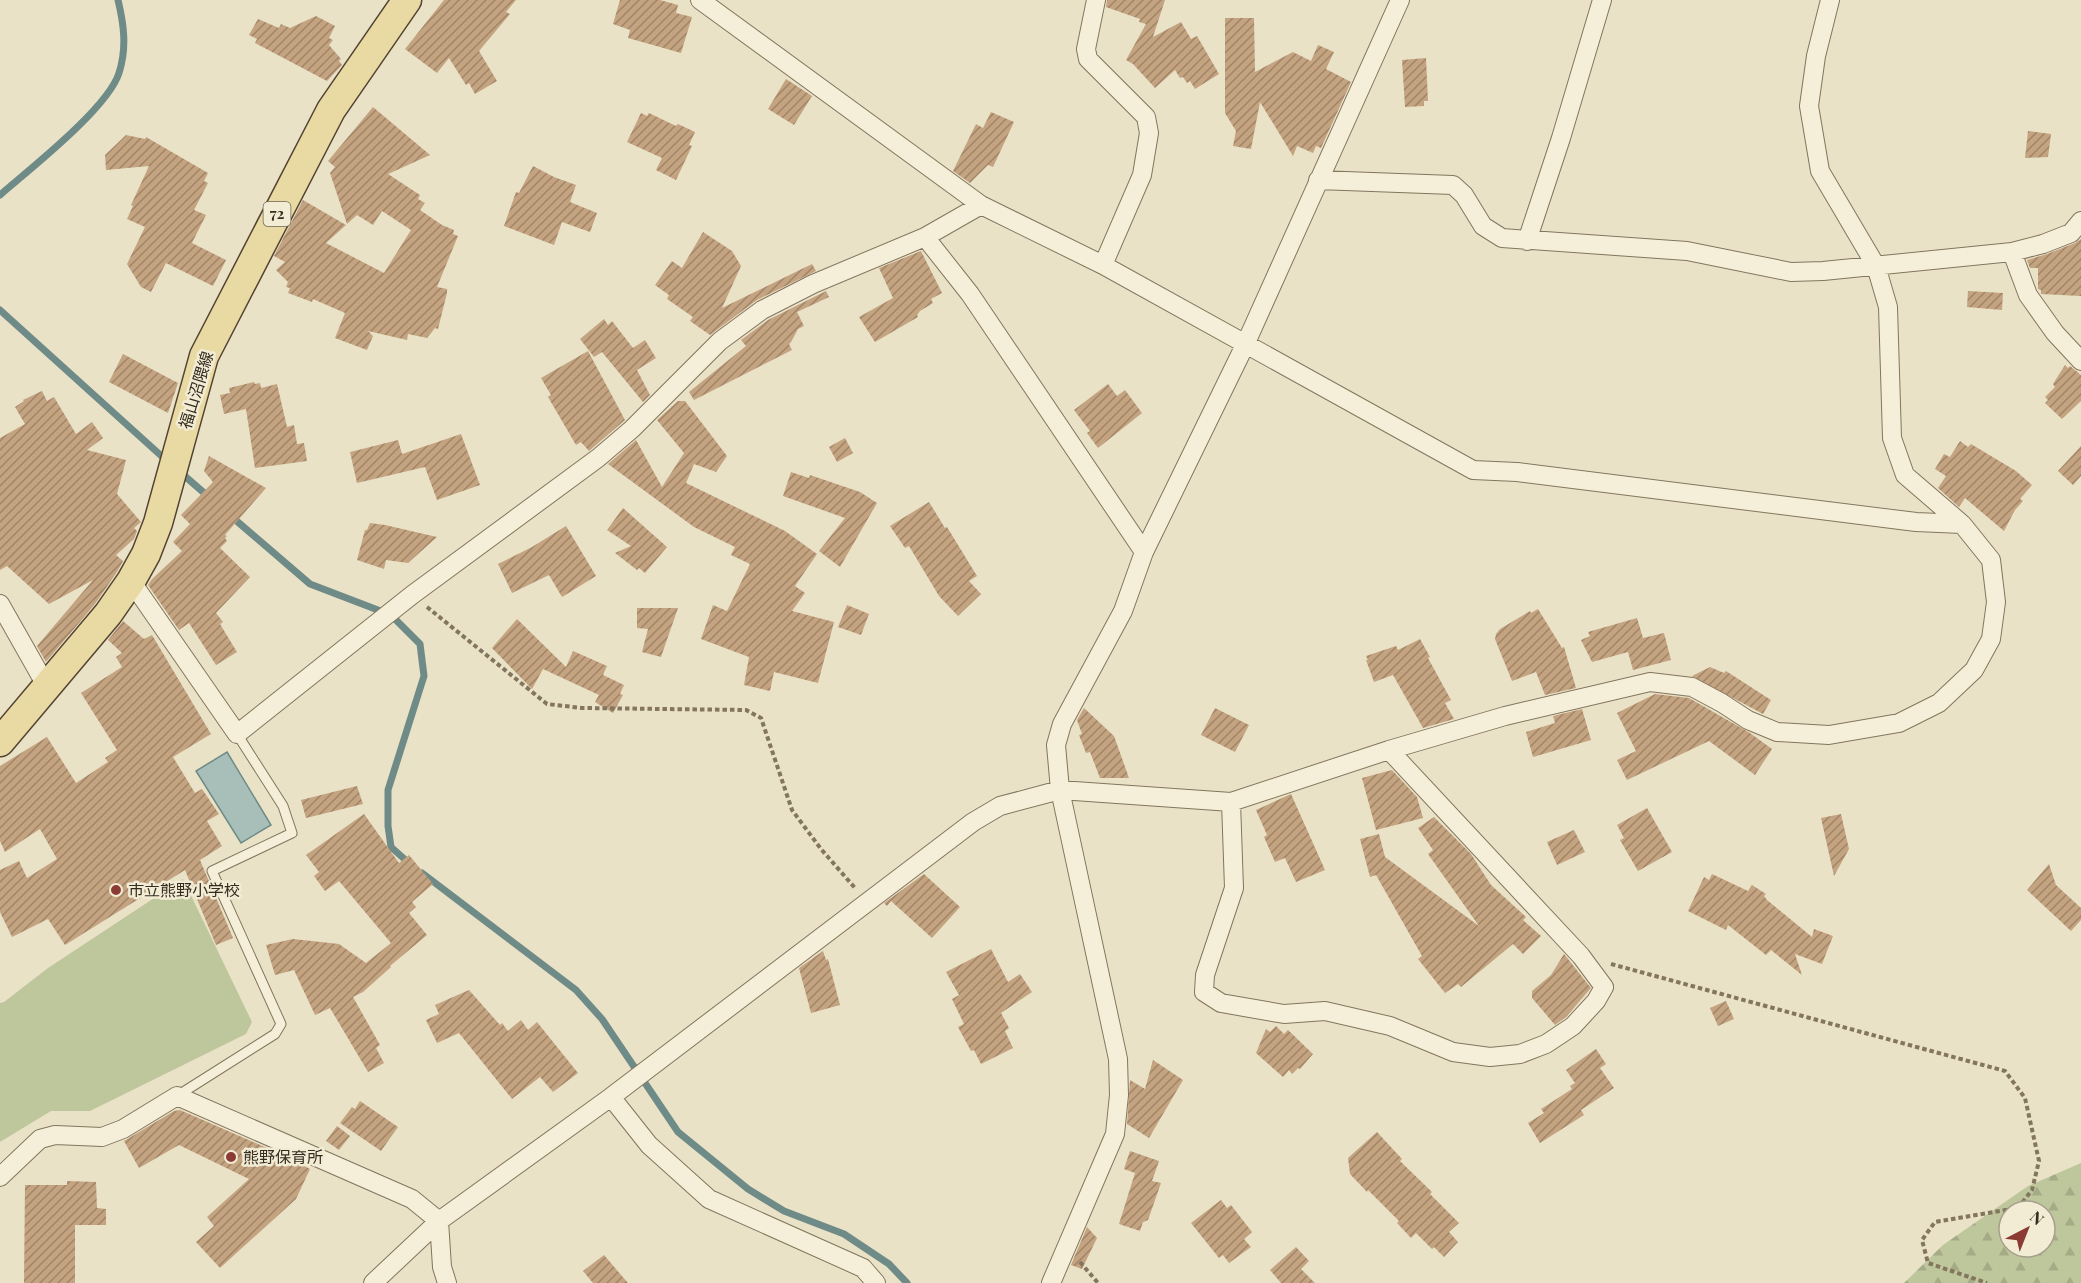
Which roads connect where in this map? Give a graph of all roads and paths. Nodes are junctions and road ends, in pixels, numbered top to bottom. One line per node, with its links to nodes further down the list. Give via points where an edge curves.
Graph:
1 (407, 0): 19 (main road, 福山沼隈線 / 72, via 331,110 204,356 158,524)
2 (700, 0): 8 (street)
3 (1096, 0): 13 (street, via 1086,49 1088,59 1146,117 1149,134 1142,175)
4 (1400, 0): 7 (street)
5 (1602, 0): 11 (street)
6 (1830, 0): 14 (street, via 1809,106 1820,171)
7 (1318, 180): 11 (street, via 1453,185 1484,226 1502,238); 15 (street)
8 (981, 205): 10 (street); 13 (street)
9 (2081, 221): 12 (street, via 2071,233)
10 (925, 237): 18 (street, via 970,294); 20 (street, via 762,310 720,341 598,458)
11 (1527, 241): 14 (street, via 1687,251 1791,272)
12 (2012, 252): 14 (street); 16 (street, via 2028,295)
13 (1103, 264): 15 (street)
14 (1876, 266): 17 (street, via 1888,307 1892,438 1905,475)
15 (1245, 345): 17 (street, via 1473,470 1517,472 1916,522); 18 (street)
16 (2081, 361)
17 (1962, 524): 25 (street, via 1991,560 1996,602 1991,639 1974,670 1939,703 1899,723 1829,735 1777,732 1692,687 1650,682 1505,716)
18 (1144, 552): 26 (street, via 1123,611 1062,724 1056,744)
19 (131, 581): 22 (main road, 福山沼隈線 / 72); 23 (street)
20 (412, 595): 23 (street); 28 (path, via 547,704 746,710 761,718 792,810)
21 (0, 604): 22 (street)
22 (47, 687): 24 (main road, 福山沼隈線 / 72)
23 (237, 734): 30 (lane, via 284,806 292,833 212,871 281,1024 275,1034)
24 (0, 742)
25 (1389, 750): 27 (street); 29 (street)
26 (1060, 790): 27 (street); 28 (street, via 1000,806); 37 (street, via 1118,1059 1119,1095 1115,1134)
27 (1231, 802): 29 (street, via 1234,888 1204,983 1204,992 1221,1004 1284,1014 1325,1011 1390,1026 1453,1052 1490,1057 1520,1054 1546,1044 1573,1026 1596,1002 1604,987)
28 (867, 902): 31 (street)
29 (1581, 956): 38 (path, via 2005,1071 2025,1098 2039,1161 2032,1190 2018,1209 1935,1222 1922,1240 1928,1263)
30 (177, 1096): 32 (street, via 123,1129 102,1137 55,1135 40,1139); 33 (street, via 412,1200)
31 (611, 1097): 33 (street); 36 (street, via 649,1145 709,1199 863,1268)
32 (0, 1177)
33 (439, 1221): 34 (street); 35 (street)
34 (373, 1283)
35 (447, 1283)
36 (876, 1283)
37 (1051, 1283)
38 (1987, 1283)

